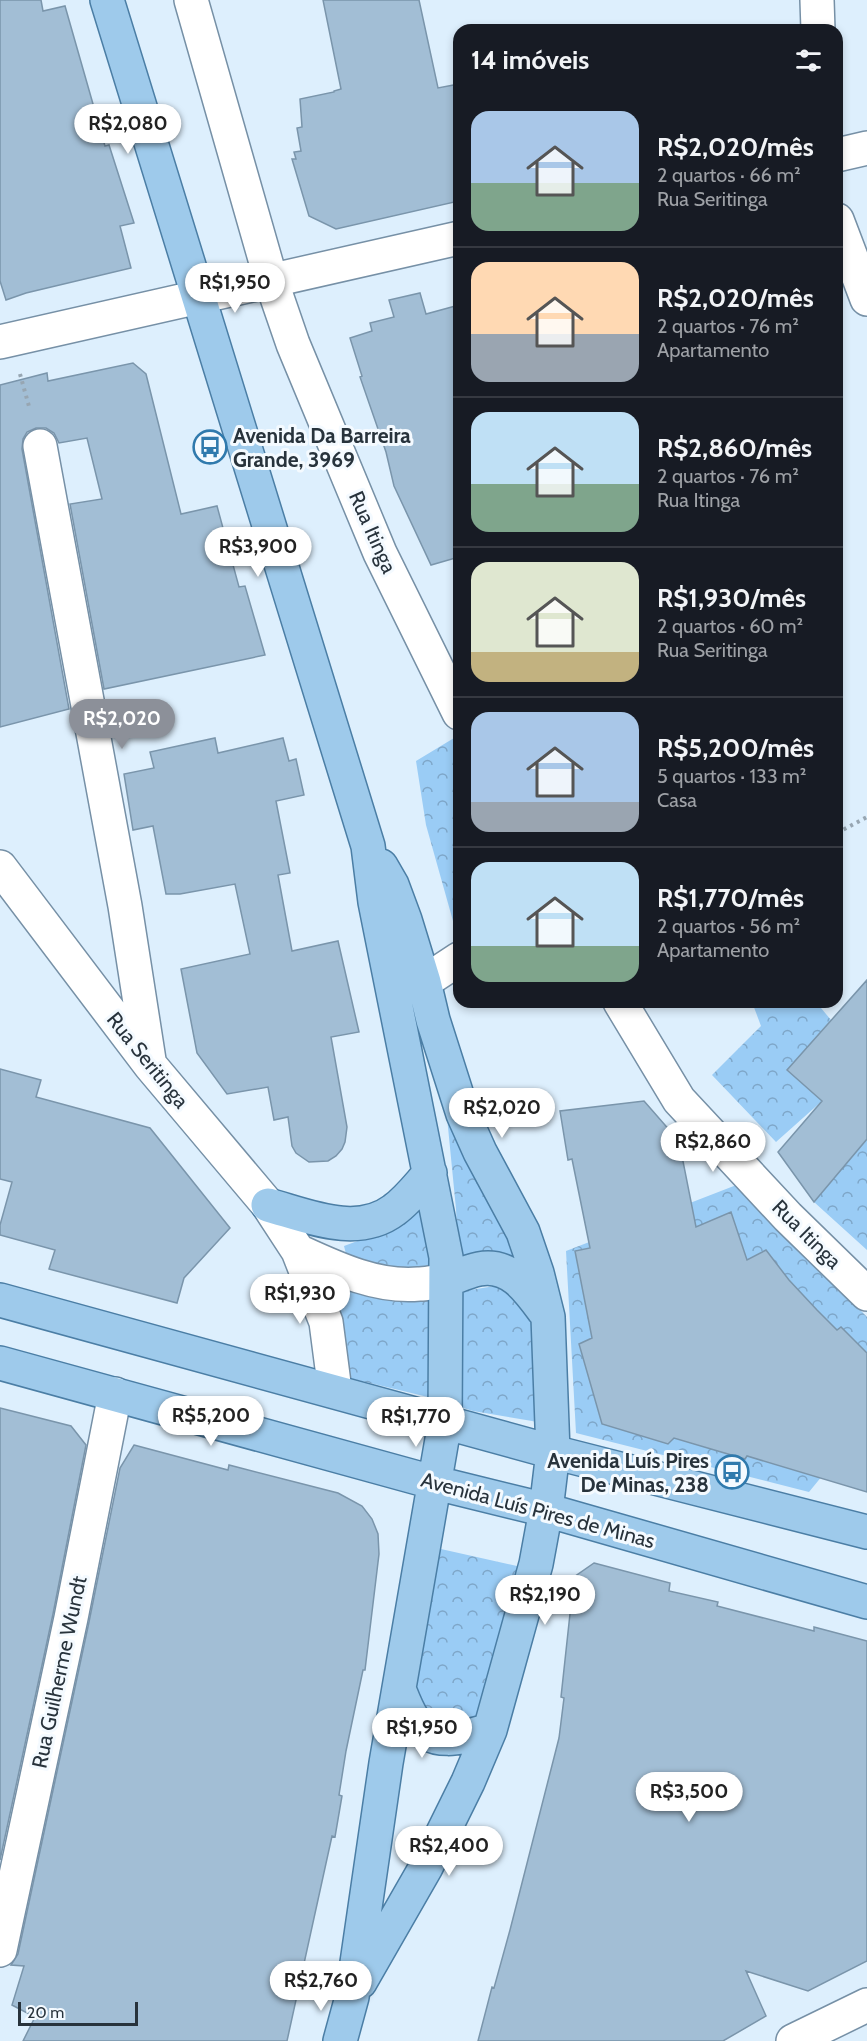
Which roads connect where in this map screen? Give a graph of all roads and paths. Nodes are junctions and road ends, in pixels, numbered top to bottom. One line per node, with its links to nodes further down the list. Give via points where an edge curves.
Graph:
1 (107, 0): 10 (main road)
2 (191, 0): 9 (street, Rua Itinga)
3 (817, 0): 4 (street)
4 (818, 24)
5 (867, 148): 6 (street)
6 (843, 153)
7 (843, 236): 11 (street)
8 (453, 239): 9 (street)
9 (271, 280): 10 (street); 14 (street, Rua Itinga, via 293,344 380,553)
10 (197, 296): 12 (street); 17 (main road)
11 (867, 299)
12 (5, 340): 13 (path)
13 (40, 446): 22 (street, via 125,906)
14 (453, 701)
15 (867, 817): 16 (path)
16 (843, 830)
17 (368, 846): 20 (main road, via 392,885); 23 (main road, via 375,902)
18 (0, 867): 22 (street, Rua Seritinga)
19 (453, 963): 20 (street)
20 (424, 982): 29 (main road, via 464,1114 523,1232)
21 (624, 1008): 27 (street, Rua Itinga, via 679,1100 788,1217)
22 (150, 1065): 24 (street, Rua Seritinga)
23 (430, 1173): 24 (main road, via 394,1210 373,1221 331,1222); 26 (main road)
24 (268, 1205): 25 (street, Rua Seritinga)
25 (298, 1251): 26 (street, via 341,1271 387,1282 418,1285); 31 (street, Rua Seritinga, via 326,1322)
26 (447, 1280): 29 (main road, via 481,1269 508,1273 524,1284); 33 (main road)
27 (867, 1294)
28 (0, 1300): 31 (main road)
29 (548, 1317): 34 (main road)
30 (0, 1363): 32 (main road, Avenida Luís Pires de Minas)
31 (335, 1391): 33 (main road)
32 (115, 1394): 35 (main road, Avenida Luís Pires de Minas); 41 (street, Rua Guilherme Wundt)
33 (446, 1422): 34 (main road); 35 (main road)
34 (553, 1452): 36 (main road); 37 (main road)
35 (436, 1483): 36 (main road, Avenida Luís Pires de Minas); 39 (main road)
36 (546, 1510): 38 (main road, Avenida Luís Pires de Minas); 40 (main road, via 536,1564)
37 (867, 1532)
38 (867, 1602)
39 (399, 1689): 40 (main road, via 413,1721 424,1732 457,1740); 42 (main road)
40 (490, 1730): 42 (main road, via 426,1867)
41 (0, 1950)
42 (352, 1997): 44 (main road)
43 (867, 2005): 45 (street)
44 (340, 2041)
45 (793, 2041)

